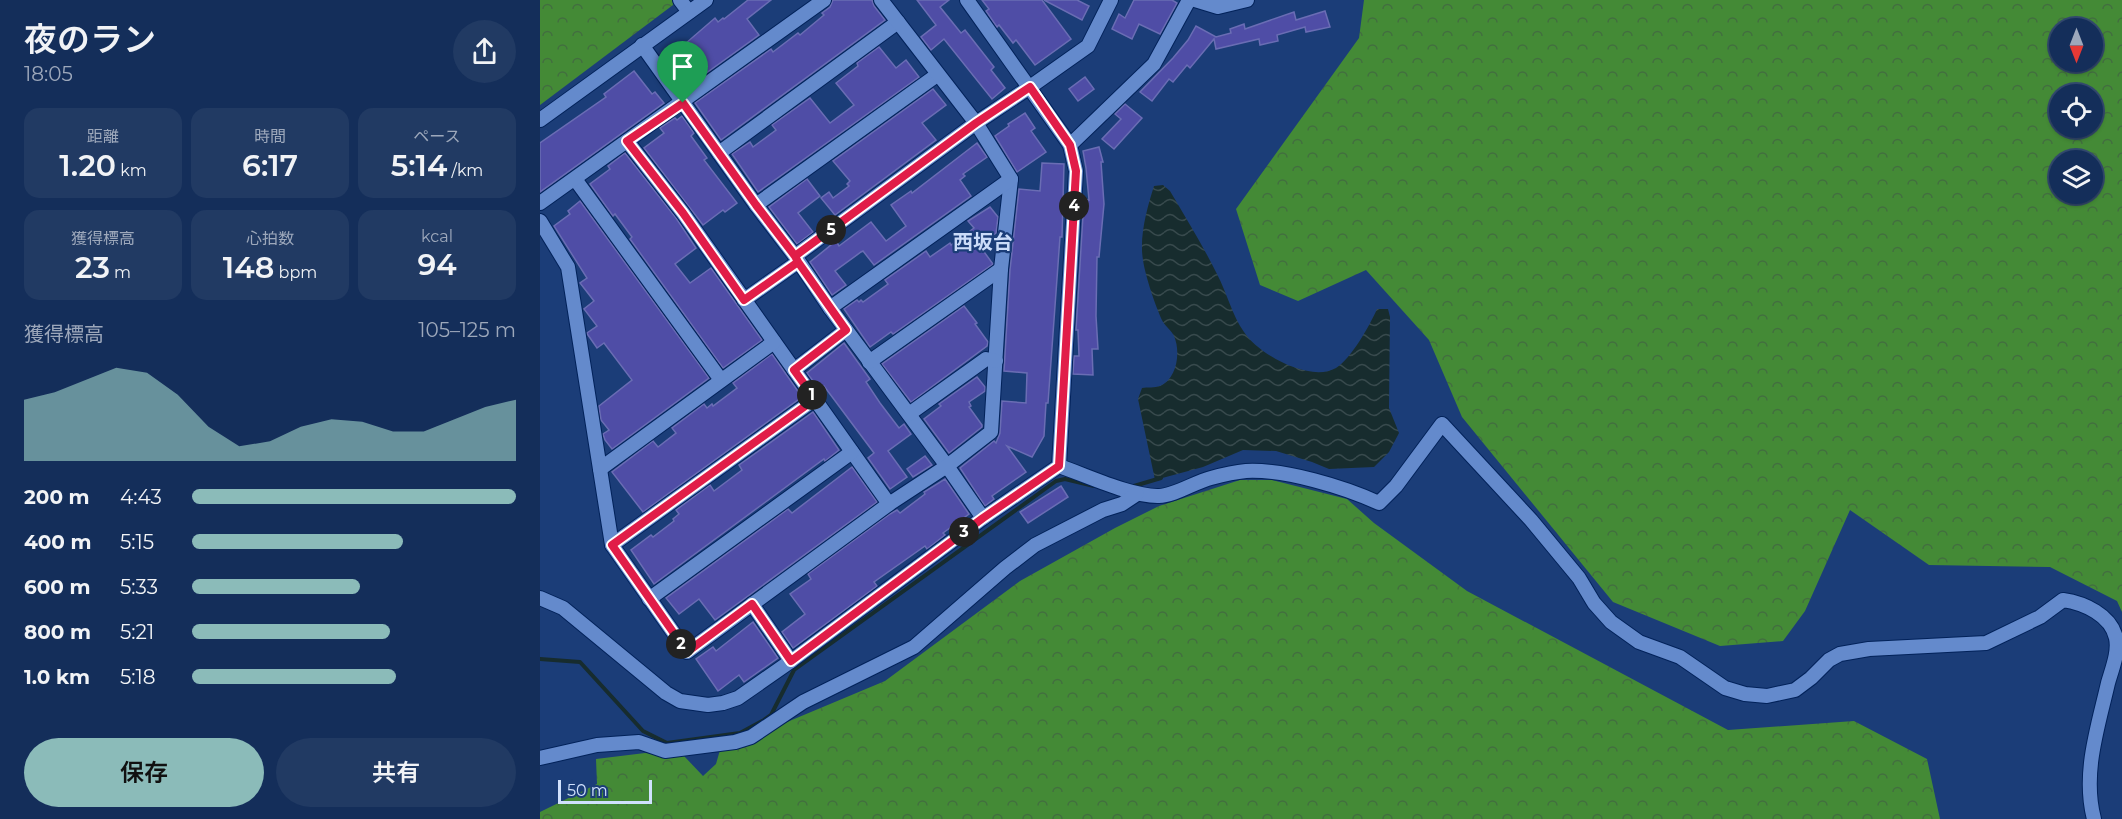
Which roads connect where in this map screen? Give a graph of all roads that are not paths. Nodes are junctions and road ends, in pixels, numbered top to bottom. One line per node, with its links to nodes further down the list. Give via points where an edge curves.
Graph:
1 (680, 0): 10 (street)
2 (706, 0): 10 (street)
3 (824, 0): 15 (street)
4 (881, 0): 11 (street)
5 (967, 0): 14 (street)
6 (1111, 0): 14 (street, via 1088,46)
7 (1189, 0): 19 (street, via 1154,64)
8 (1195, 0): 9 (street, via 1218,7)
9 (1248, 0)
10 (689, 12): 12 (street)
11 (898, 22): 13 (street); 20 (street)
12 (642, 45): 15 (street); 16 (street)
13 (938, 75): 17 (street); 24 (street)
14 (1030, 87): 17 (street); 19 (street)
15 (683, 103): 18 (street); 20 (street)
16 (540, 120)
17 (976, 123): 22 (street); 26 (street)
18 (627, 141): 21 (street); 28 (street)
19 (1070, 145): 40 (street, via 1076,171)
20 (719, 153): 24 (street)
21 (575, 178): 23 (street); 35 (street)
22 (1011, 179): 27 (street); 29 (street)
23 (540, 203)
24 (756, 205): 26 (street)
25 (540, 221): 41 (street, via 568,267)
26 (796, 259): 28 (street); 29 (street)
27 (1001, 269): 32 (street); 33 (street)
28 (744, 300): 31 (street)
29 (830, 308): 30 (street)
30 (846, 330): 33 (street); 34 (street)
31 (774, 342): 34 (street); 35 (street)
32 (996, 361): 37 (street, via 986,359); 39 (street, via 991,432)
33 (869, 362): 37 (street)
34 (794, 370): 36 (street)
35 (721, 380): 41 (street)
36 (815, 399): 38 (street); 45 (street)
37 (909, 414): 39 (street)
38 (852, 452): 43 (street); 47 (street)
39 (947, 466): 43 (street); 44 (street)
40 (1059, 466): 42 (street); 44 (street)
41 (600, 469): 45 (street)
42 (1137, 494): 50 (street, via 1035,545 914,647 803,702 751,737 665,751 639,742 597,745); 51 (street, via 1161,496 1211,478 1246,471 1305,479 1356,492 1379,503 1442,424 1531,520 1611,622 1639,642 1680,657 1725,688 1745,694 1767,696 1795,690 1840,654 1986,643 2040,617 2063,600 2072,601 2103,617 2116,637 2117,647 2093,748 2089,802)
43 (889, 504): 48 (street)
44 (983, 518): 49 (street)
45 (612, 545): 47 (street)
46 (540, 598): 49 (street, via 563,608 666,693 680,700 708,705 738,698)
47 (649, 599): 48 (street, via 687,652)
48 (752, 604): 49 (street)
49 (791, 661)
50 (540, 758)
51 (2094, 819)

